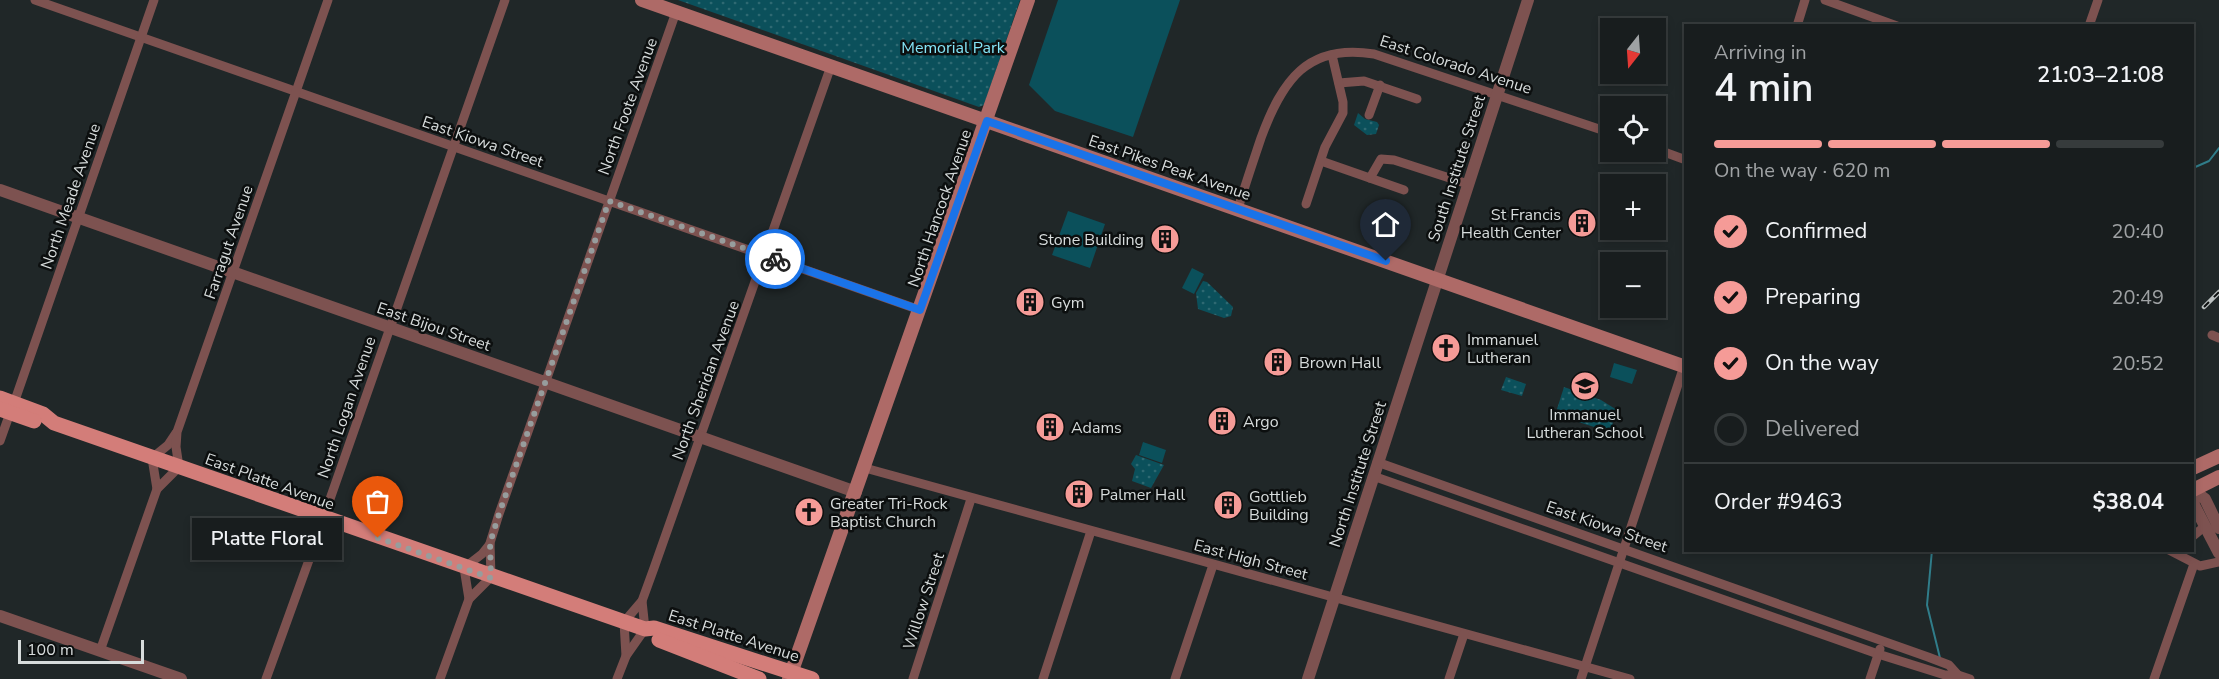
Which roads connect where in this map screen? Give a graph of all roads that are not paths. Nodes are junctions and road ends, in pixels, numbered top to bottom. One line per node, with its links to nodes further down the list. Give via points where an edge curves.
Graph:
1 (35, 0): 15 (street, East Kiowa Street)
2 (154, 0): 15 (street, North Meade Avenue)
3 (328, 0): 20 (street, Farragut Avenue)
4 (505, 0): 26 (street, North Logan Avenue)
5 (642, 0): 11 (main road, East Pikes Peak Avenue)
6 (1028, 0): 24 (main road, North Hancock Avenue)
7 (1528, 0): 21 (street, South Institute Street)
8 (1805, 0): 12 (street)
9 (1825, 0): 13 (street)
10 (2098, 0): 14 (street)
11 (676, 12): 17 (main road, East Pikes Peak Avenue); 34 (street, North Foote Avenue)
12 (1798, 24)
13 (1892, 24)
14 (2091, 24)
15 (141, 37): 20 (street, East Kiowa Street); 37 (street, North Meade Avenue)
16 (1332, 55): 18 (street); 21 (street, East Colorado Avenue, via 1354,51 1374,54); 36 (street, East Colorado Avenue, via 1304,66 1281,91)
17 (831, 66): 24 (main road, East Pikes Peak Avenue); 38 (street, North Sheridan Avenue)
18 (1339, 83): 19 (street, via 1355,80); 29 (street, via 1343,113)
19 (1380, 85): 22 (street); 23 (street)
20 (297, 92): 26 (street, East Kiowa Street); 39 (street, Farragut Avenue)
21 (1497, 95): 25 (street, East Colorado Avenue); 31 (street, South Institute Street)
22 (1417, 99)
23 (1369, 115)
24 (987, 121): 36 (main road, East Pikes Peak Avenue); 41 (main road, North Hancock Avenue)
25 (1600, 130)
26 (452, 146): 34 (street, East Kiowa Street); 42 (street, North Logan Avenue)
27 (1666, 153): 28 (street)
28 (1684, 159)
29 (1321, 161): 30 (street); 35 (street)
30 (1370, 178): 31 (street, via 1381,159); 33 (street)
31 (1468, 184): 40 (street, South Institute Street)
32 (0, 190): 37 (street, East Bijou Street)
33 (1404, 190)
34 (609, 201): 38 (street, East Kiowa Street); 45 (street, North Foote Avenue)
35 (1306, 204)
36 (1238, 209): 40 (main road, East Pikes Peak Avenue)
37 (78, 218): 39 (street, East Bijou Street); 46 (street, North Meade Avenue)
38 (765, 255): 41 (street, East Kiowa Street); 48 (street, North Sheridan Avenue)
39 (233, 273): 42 (street, East Bijou Street); 47 (street, Farragut Avenue)
40 (1437, 278): 43 (main road, East Pikes Peak Avenue); 52 (street, North Institute Street)
41 (920, 310): 54 (main road, North Hancock Avenue)
42 (389, 328): 45 (street, East Bijou Street); 64 (street, North Logan Avenue)
43 (1684, 364)
44 (1684, 367): 71 (street)
45 (545, 382): 48 (street, East Bijou Street); 70 (street, North Foote Avenue)
46 (6, 406): 49 (street, North Meade Avenue); 51 (main road, East Platte Avenue, via 40,423 54,423)
47 (177, 432): 51 (street); 53 (street, Farragut Avenue)
48 (700, 437): 61 (street, East Bijou Street); 84 (street, North Sheridan Avenue)
49 (0, 441)
50 (2219, 456): 55 (main road)
51 (152, 458): 53 (main road, East Platte Avenue); 58 (street)
52 (1377, 462): 56 (street, North Institute Street); 71 (street, East Kiowa Street)
53 (179, 467): 58 (street); 64 (main road, East Platte Avenue)
54 (864, 468): 61 (main road, North Hancock Avenue); 62 (street, East High Street)
55 (2194, 468)
56 (1373, 476): 78 (street, East Kiowa Street); 82 (street, North Institute Street)
57 (2219, 477): 59 (main road)
58 (158, 489): 90 (street)
59 (2194, 489)
60 (2194, 490): 66 (street, via 2205,499)
61 (856, 492): 95 (main road, North Hancock Avenue)
62 (971, 499): 67 (street, East High Street); 102 (street, Willow Street)
63 (2194, 505): 65 (street)
64 (323, 519): 72 (street, North Logan Avenue); 72 (street); 80 (main road, East Platte Avenue)
65 (2204, 527): 68 (street); 69 (street); 75 (street)
66 (2219, 528)
67 (1091, 531): 79 (street, East High Street); 103 (street)
68 (2219, 533)
69 (2194, 535)
70 (490, 543): 80 (street); 81 (street, North Foote Avenue)
71 (1624, 548): 78 (street); 89 (street, East Kiowa Street)
72 (313, 549): 97 (street, North Logan Avenue)
73 (2173, 552): 76 (street)
74 (2188, 552): 76 (street)
75 (2219, 553)
76 (2192, 562): 77 (street, via 2209,566); 111 (street)
77 (2219, 562)
78 (1619, 563): 91 (street, East Kiowa Street); 93 (street)
79 (1213, 565): 82 (street, East High Street); 104 (street)
80 (464, 568): 81 (main road, East Platte Avenue); 83 (street)
81 (491, 578): 83 (street); 86 (main road, East Platte Avenue)
82 (1335, 597): 88 (street, East High Street); 105 (street, North Institute Street)
83 (469, 599): 98 (street)
84 (642, 602): 86 (street, North Sheridan Avenue); 87 (street, North Sheridan Avenue)
85 (0, 616): 90 (street)
86 (624, 622): 87 (main road, East Platte Avenue); 92 (street)
87 (645, 629): 92 (street); 95 (main road, East Platte Avenue, via 654,628); 100 (main road, East Platte Avenue, via 653,637)
88 (1464, 634): 93 (street, East High Street); 106 (street)
89 (1883, 641): 91 (street); 94 (street, East Kiowa Street, via 1949,665)
90 (100, 651): 96 (street)
91 (1878, 654): 94 (street, East Kiowa Street, via 1945,675); 109 (street)
92 (626, 657): 99 (street)
93 (1585, 667): 107 (street); 108 (street, East High Street)
94 (1958, 675): 110 (street, East Kiowa Street)
95 (790, 676): 101 (main road, East Platte Avenue)
96 (181, 679)
97 (266, 679)
98 (440, 679)
99 (617, 679)
100 (759, 679)
101 (812, 679)
102 (913, 679)
103 (1043, 679)
104 (1175, 679)
105 (1308, 679)
106 (1449, 679)
107 (1581, 679)
108 (1630, 679)
109 (1870, 679)
110 (1970, 679)
111 (2154, 679)

